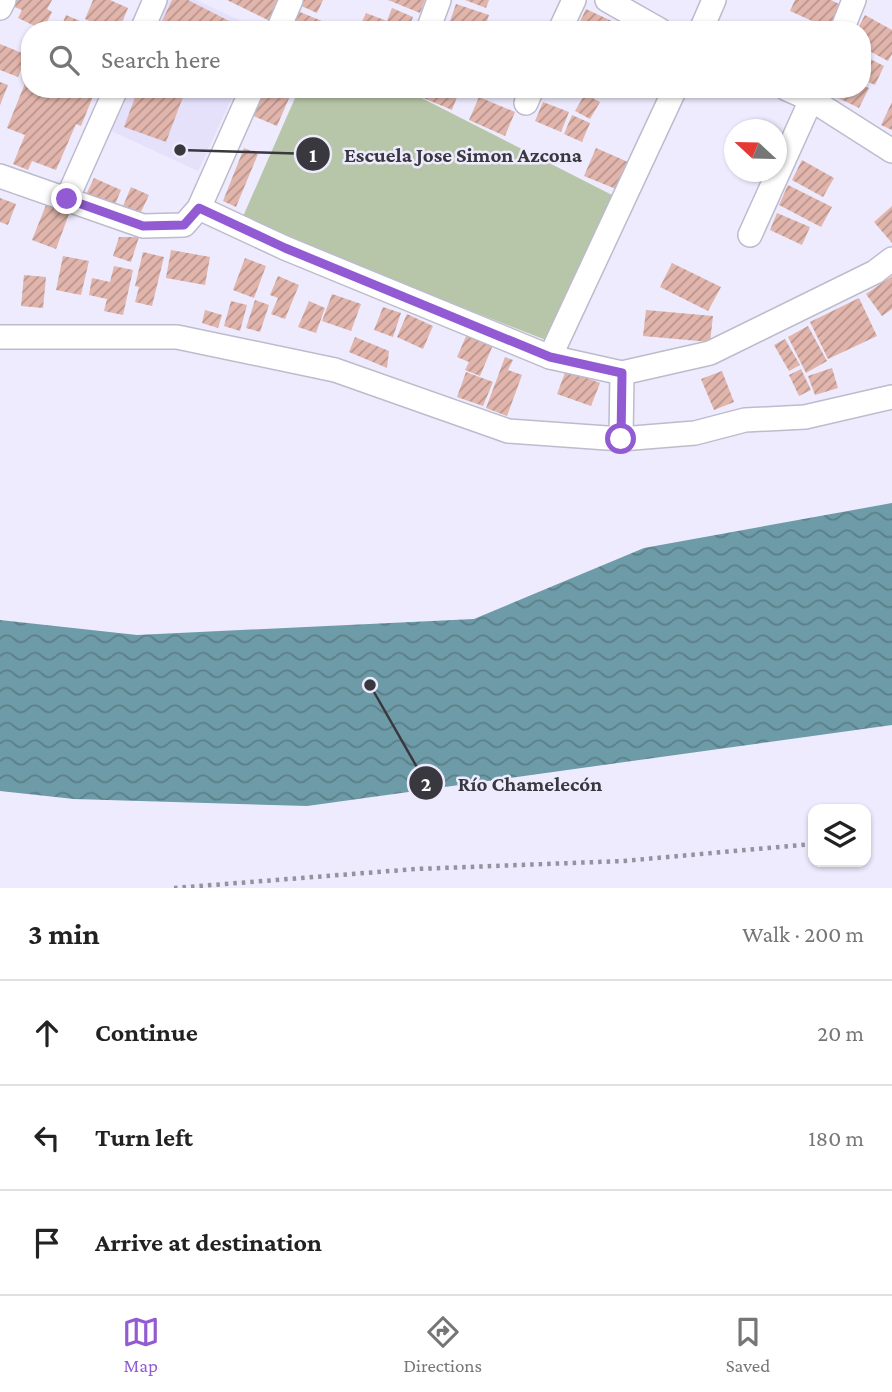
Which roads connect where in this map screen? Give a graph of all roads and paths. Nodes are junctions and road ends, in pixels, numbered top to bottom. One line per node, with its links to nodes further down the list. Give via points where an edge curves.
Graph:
1 (4, 0): 9 (street)
2 (155, 0): 10 (street)
3 (291, 0): 11 (street)
4 (439, 0): 12 (street)
5 (574, 0): 13 (street)
6 (607, 0): 14 (street)
7 (714, 0): 15 (street)
8 (854, 0): 16 (street)
9 (0, 8)
10 (146, 21)
11 (282, 21)
12 (431, 21)
13 (564, 21)
14 (644, 21)
15 (705, 21)
16 (846, 21)
17 (112, 98): 24 (street)
18 (248, 98): 25 (street)
19 (671, 98): 29 (street)
20 (813, 98): 26 (street)
21 (818, 98): 22 (street)
22 (892, 151)
23 (0, 176): 24 (street)
24 (67, 199): 25 (street, via 143,226 184,225)
25 (199, 208): 29 (street)
26 (750, 235)
27 (892, 259): 30 (street, via 875,272 710,353)
28 (0, 337): 32 (street, via 177,337 335,370 508,431)
29 (550, 357): 30 (street)
30 (622, 373): 32 (street)
31 (892, 397): 32 (street, via 805,417 745,420 695,433)
32 (621, 439)
33 (808, 844): 34 (path, via 623,862 416,869)
34 (214, 886): 35 (path)
35 (174, 888)

